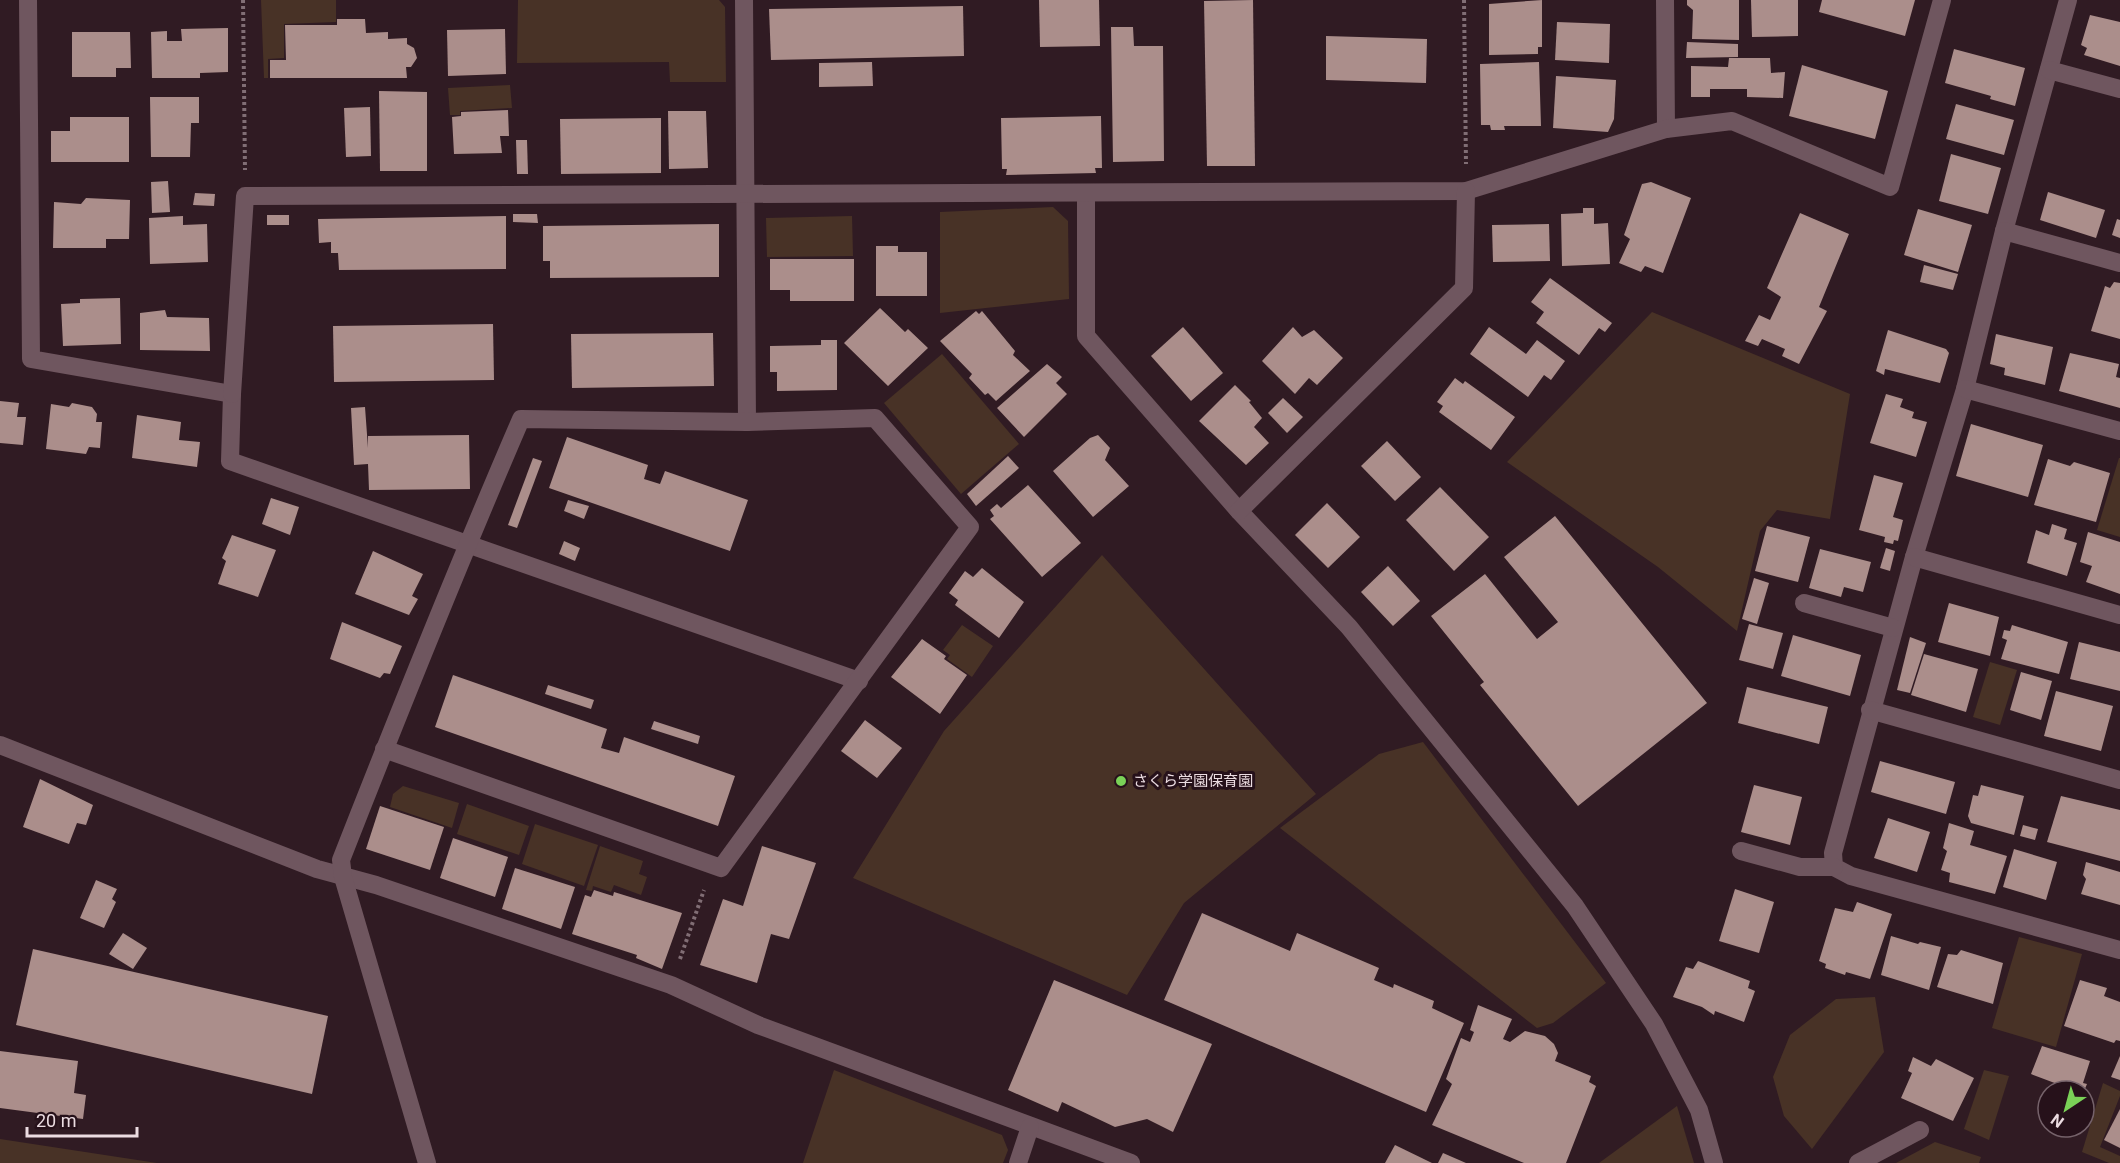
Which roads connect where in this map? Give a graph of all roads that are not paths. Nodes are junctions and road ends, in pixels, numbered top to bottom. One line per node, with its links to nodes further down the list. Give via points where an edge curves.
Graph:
1 (28, 0): 15 (street, via 31,359)
2 (744, 0): 11 (street)
3 (1665, 0): 8 (street)
4 (1942, 0): 8 (street, via 1890,187 1732,121)
5 (2068, 0): 6 (street)
6 (2049, 70): 7 (street); 12 (street)
7 (2120, 89)
8 (1666, 129): 9 (street)
9 (1466, 191): 10 (street); 18 (street, via 1464,288)
10 (1086, 193): 11 (street); 18 (street, via 1086,336)
11 (744, 195): 15 (street, via 245,196); 16 (street)
12 (2004, 231): 13 (street); 14 (street)
13 (2120, 262)
14 (1965, 389): 17 (street); 20 (street)
15 (232, 394): 19 (street, via 230,461)
16 (747, 422): 19 (street, via 520,419); 24 (street, via 875,418 970,527)
17 (2120, 431)
18 (1239, 511): 38 (street, via 1349,627 1575,906 1654,1024 1699,1110)
19 (466, 544): 24 (street); 27 (street)
20 (1914, 557): 22 (street); 23 (street)
21 (1804, 603): 23 (street)
22 (2120, 615)
23 (1893, 628): 25 (street)
24 (859, 681): 27 (street, via 721,868)
25 (1870, 710): 28 (street); 30 (street, via 1833,853)
26 (0, 745): 31 (street)
27 (384, 749): 31 (street, via 341,860)
28 (2120, 780)
29 (1741, 851): 30 (street, via 1800,867)
30 (1834, 867): 32 (street, via 1851,876)
31 (344, 878): 33 (street, via 376,885 671,985 758,1025); 35 (street)
32 (2120, 950)
33 (1030, 1127): 36 (street); 37 (street)
34 (1920, 1130): 39 (street)
35 (427, 1163)
36 (1018, 1163)
37 (1131, 1163)
38 (1714, 1163)
39 (1858, 1163)

